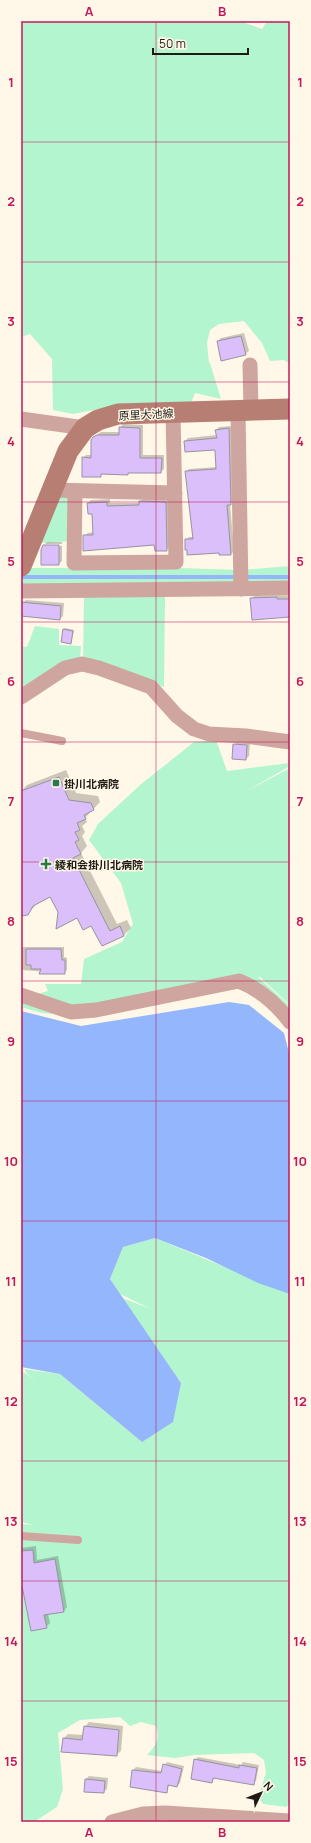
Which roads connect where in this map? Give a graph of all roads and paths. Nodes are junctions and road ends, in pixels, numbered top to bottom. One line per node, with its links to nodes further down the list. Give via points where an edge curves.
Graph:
1 (250, 365): 3 (street)
2 (290, 410): 3 (main road, 原里大池線)
3 (245, 411): 4 (main road, 原里大池線); 11 (street)
4 (173, 412): 6 (main road, 原里大池線, via 118,414 98,420); 9 (street)
5 (21, 419): 6 (street)
6 (85, 428): 7 (main road, 原里大池線, via 68,451)
7 (52, 490): 8 (street); 10 (main road, 原里大池線)
8 (75, 491): 9 (street); 9 (street, via 74,563 176,562)
9 (175, 493)
10 (21, 565)
11 (241, 583): 12 (street); 13 (street)
12 (290, 588)
13 (21, 591)
14 (21, 697): 17 (street, via 65,668 82,664 151,688 177,716 194,729 209,734)
15 (21, 733): 16 (lane)
16 (62, 741)
17 (290, 742)
18 (21, 995): 19 (street, via 71,1012 96,1010 239,981 254,987 278,1006)
19 (290, 1022)
20 (21, 1536): 21 (lane)
21 (78, 1540)
22 (290, 1821): 23 (street, via 166,1813 143,1814)
23 (112, 1822)

